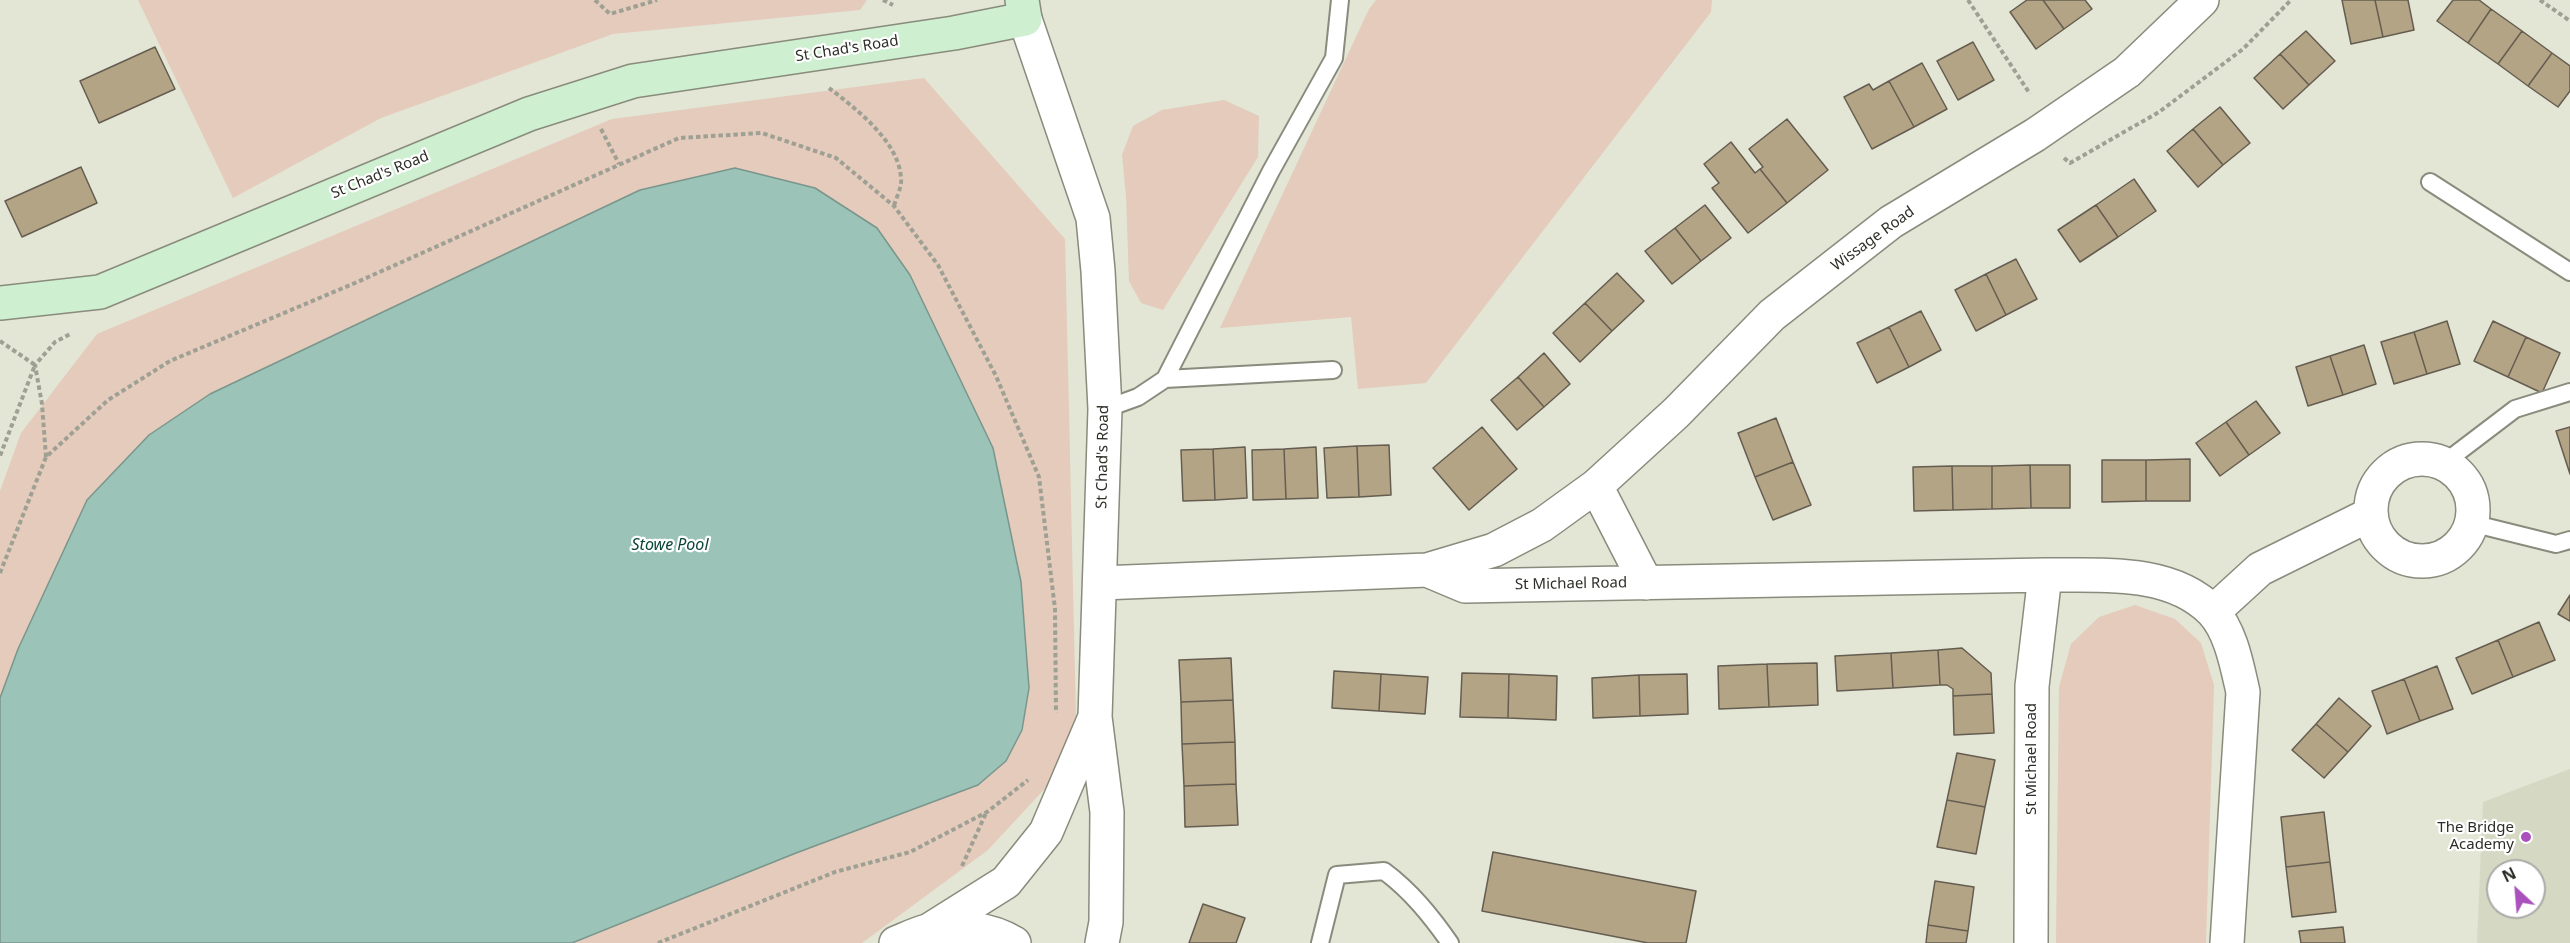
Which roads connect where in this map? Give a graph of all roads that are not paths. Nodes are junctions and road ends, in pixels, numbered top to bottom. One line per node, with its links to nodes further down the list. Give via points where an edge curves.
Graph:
1 (1340, 0): 8 (lane, via 1334,58 1271,171)
2 (2202, 0): 12 (street, Wissage Road, via 2127,72 2035,135 1891,222 1772,315)
3 (1023, 9): 6 (street, St Chad's Road, via 954,33 633,81 529,114 100,292); 10 (street, St Chad's Road, via 1093,218)
4 (2430, 182): 5 (lane)
5 (2570, 272)
6 (0, 303)
7 (1333, 370): 8 (lane)
8 (1166, 379): 10 (lane, via 1138,397)
9 (2570, 392): 11 (lane, via 2515,409)
10 (1105, 409): 18 (street, St Chad's Road)
11 (2444, 463): 13 (street, via 2426,459 2393,468 2373,496); 14 (street, via 2468,489 2473,506)
12 (1596, 486): 16 (street, Wissage Road, via 1542,525 1494,550); 19 (street)
13 (2371, 514): 14 (street, via 2381,541 2403,558 2418,561 2445,556 2457,548); 20 (street, via 2260,569)
14 (2471, 523): 15 (lane, via 2556,544)
15 (2570, 540)
16 (1427, 570): 18 (street, St Michael Road); 19 (street, St Michael Road, via 1465,586)
17 (2045, 575): 19 (street, St Michael Road); 20 (street, St Michael Road, via 2122,577 2173,586); 28 (street, St Michael Road, via 2032,686)
18 (1101, 583): 21 (street, St Chad's Road)
19 (1646, 583)
20 (2212, 612): 29 (street, St Michael Road, via 2226,635 2243,692)
21 (1095, 717): 22 (street, St Chad's Road, via 1046,832 1006,882); 25 (street, St Chad's Road, via 1107,812 1106,922)
22 (928, 931): 23 (street); 24 (street, via 970,928)
23 (896, 943)
24 (1014, 943)
25 (1102, 943)
26 (1320, 943): 27 (lane, via 1337,875 1384,872 1404,886)
27 (1450, 943)
28 (2031, 943)
29 (2227, 943)

